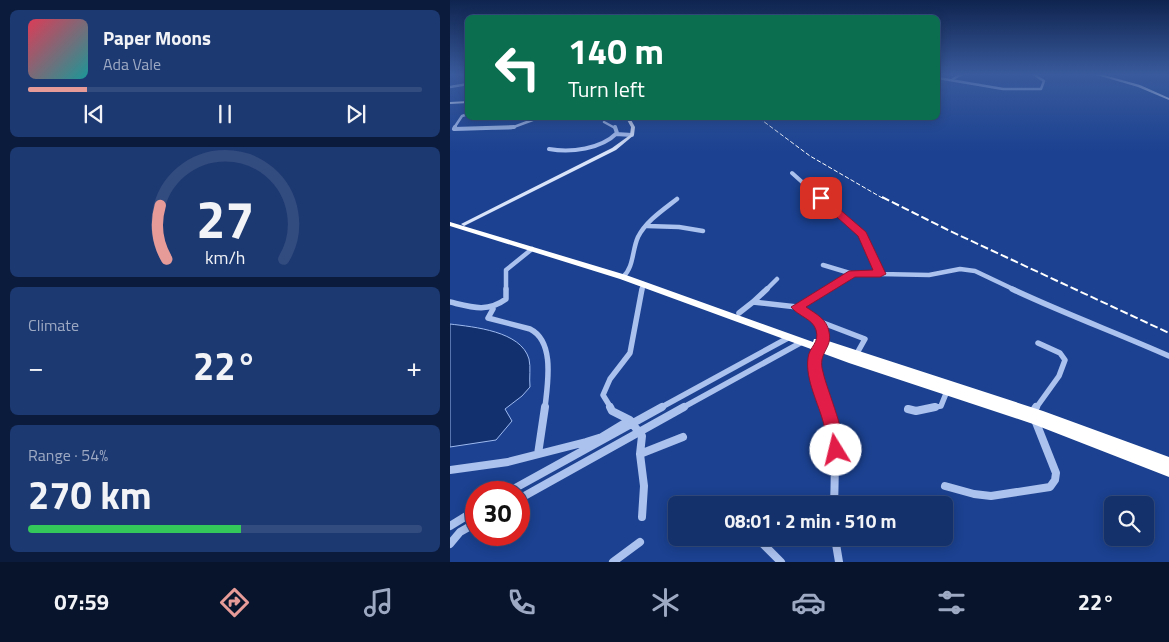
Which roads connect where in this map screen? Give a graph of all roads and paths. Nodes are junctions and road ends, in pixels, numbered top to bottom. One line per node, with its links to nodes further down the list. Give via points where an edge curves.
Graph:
1 (465, 102): 2 (street)
2 (450, 103)
3 (465, 115): 4 (street, via 454,129 511,128)
4 (533, 120)
5 (629, 120): 8 (street)
6 (604, 122): 7 (street, via 615,127)
7 (616, 134): 8 (street); 9 (street, via 604,142 586,147)
8 (632, 135): 14 (street, via 614,149)
9 (549, 149)
10 (792, 173): 20 (street, via 862,234)
11 (677, 199): 15 (street)
12 (450, 220): 14 (highway)
13 (450, 224): 17 (highway)
14 (464, 224): 21 (highway)
15 (647, 226): 16 (street); 21 (street, via 638,238)
16 (703, 231)
17 (532, 249): 21 (highway); 28 (street, via 506,270 506,299)
18 (823, 265): 19 (street)
19 (853, 274): 20 (street); 27 (street)
20 (880, 274): 36 (street, via 929,275 960,269 975,271 1059,311)
21 (626, 275): 23 (highway); 24 (highway)
22 (776, 279): 26 (street)
23 (643, 284): 24 (highway); 41 (street, via 630,352 610,378 603,396 612,411)
24 (674, 293): 29 (highway); 31 (highway)
25 (450, 302): 28 (street, via 482,310)
26 (753, 302): 27 (street); 29 (street)
27 (797, 307): 30 (street)
28 (493, 309): 44 (street, via 488,318 534,331 545,344 548,387)
29 (739, 313): 34 (highway)
30 (818, 321): 34 (street, via 823,331); 35 (street, via 865,339)
31 (788, 338): 32 (highway); 41 (street)
32 (802, 342): 34 (highway); 42 (street)
33 (1038, 343): 40 (street, via 1060,353 1066,360)
34 (821, 346): 35 (highway); 37 (highway); 52 (street, via 814,356 815,370 836,450)
35 (856, 354): 38 (highway)
36 (1169, 356)
37 (947, 391): 38 (highway); 39 (street, via 941,406 916,411)
38 (970, 395): 40 (highway)
39 (908, 409)
40 (1034, 416): 46 (highway); 48 (highway); 50 (street, via 1056,473 1050,487 991,496)
41 (631, 422): 42 (street); 44 (street, via 602,437); 49 (street)
42 (641, 431): 45 (street); 51 (street)
43 (683, 437): 45 (street)
44 (538, 454): 47 (street, via 508,462)
45 (640, 454): 54 (street, via 644,486)
46 (1169, 463)
47 (450, 470)
48 (1169, 471)
49 (527, 481)
50 (945, 486)
51 (530, 493)
52 (834, 496)
53 (465, 517): 55 (street)
54 (642, 517)
55 (450, 526)
56 (465, 529): 58 (street)
57 (640, 542): 61 (street)
58 (450, 544)
59 (765, 546): 62 (street)
60 (836, 546): 63 (street)
61 (613, 562)
62 (781, 562)
63 (838, 562)

